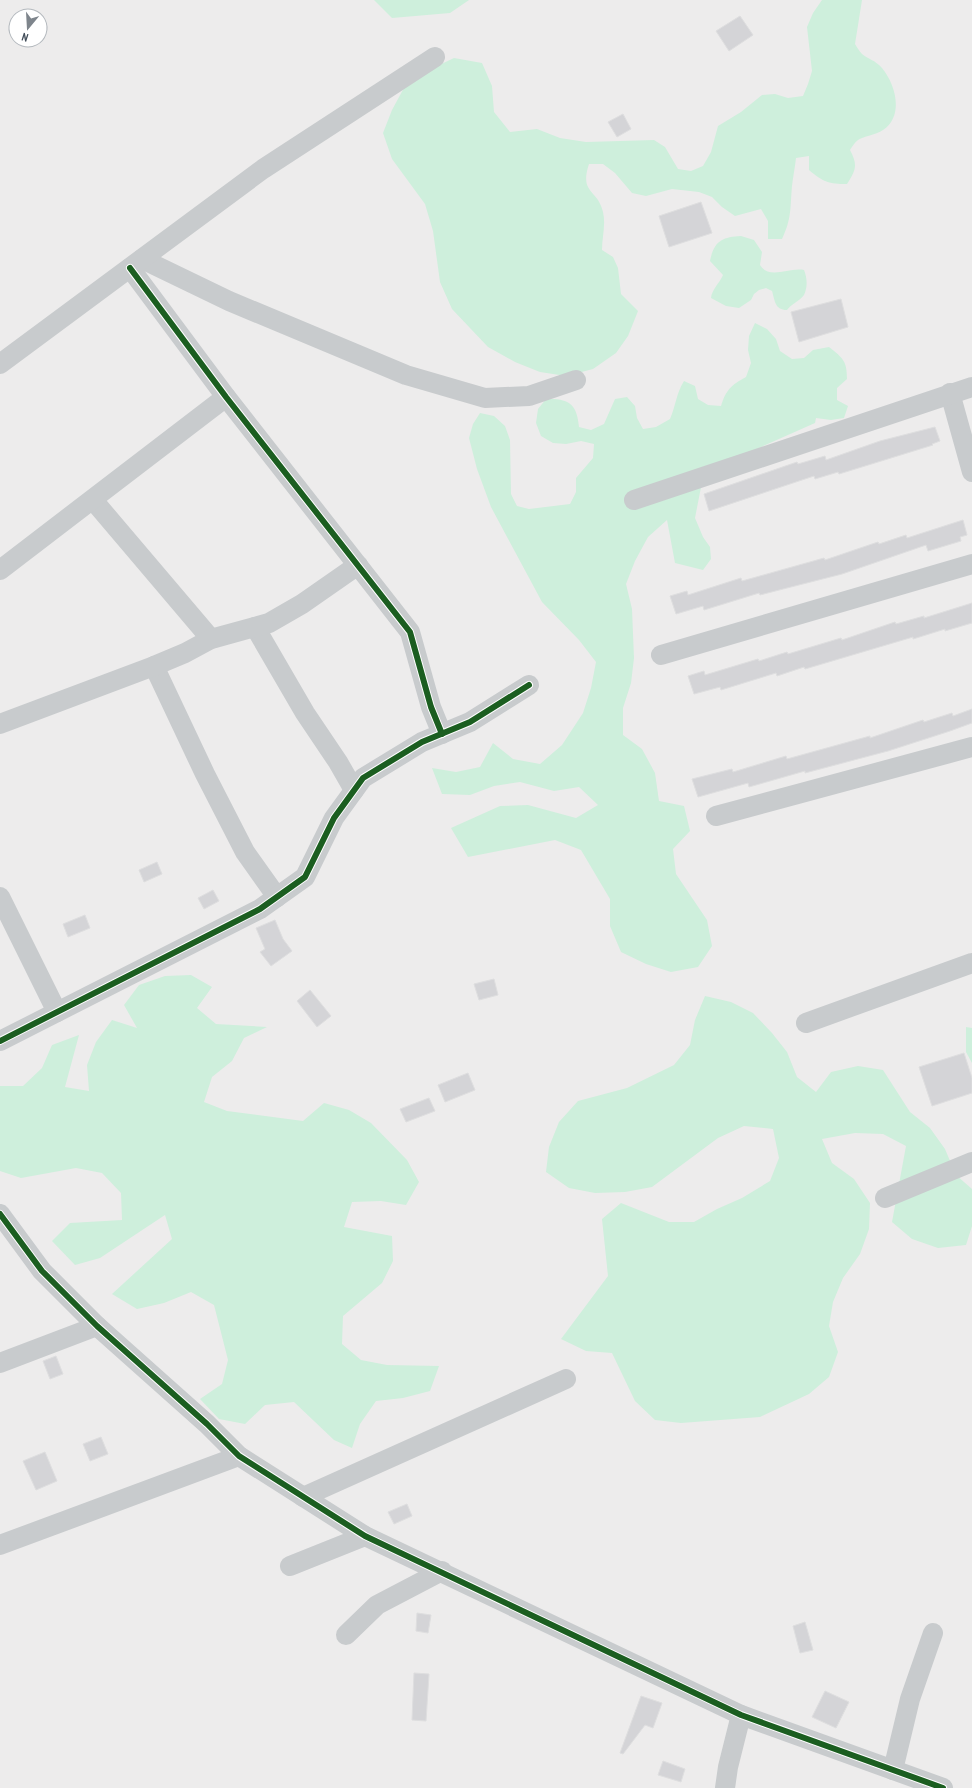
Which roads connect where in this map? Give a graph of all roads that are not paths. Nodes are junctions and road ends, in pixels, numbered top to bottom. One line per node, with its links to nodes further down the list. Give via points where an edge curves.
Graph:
1 (435, 57): 2 (street, via 264,169)
2 (136, 263): 3 (street); 4 (street, via 406,376 485,398 529,396); 7 (street)
3 (0, 364)
4 (576, 380)
5 (972, 387): 6 (street)
6 (950, 393): 8 (street); 10 (street)
7 (226, 397): 9 (street); 12 (street)
8 (972, 472)
9 (93, 500): 13 (street); 15 (street)
10 (634, 500)
11 (972, 564): 16 (street)
12 (358, 565): 14 (street, via 302,604 269,623); 20 (street, via 410,632 431,707)
13 (0, 570)
14 (255, 627): 15 (street); 22 (street)
15 (211, 639): 17 (street)
16 (662, 655)
17 (154, 666): 19 (street); 25 (street, via 245,852)
18 (529, 685): 20 (street, via 470,722)
19 (0, 724)
20 (442, 734): 22 (street, via 422,742 363,778)
21 (972, 747): 23 (street)
22 (354, 790): 25 (street, via 334,818 305,877)
23 (716, 816)
24 (0, 897): 27 (street)
25 (277, 897): 27 (street, via 260,909)
26 (972, 963): 28 (street)
27 (56, 1012): 29 (street)
28 (806, 1023)
29 (0, 1041)
30 (972, 1162): 31 (street)
31 (885, 1198)
32 (0, 1214): 33 (street, via 42,1271)
33 (97, 1326): 34 (street); 36 (street)
34 (0, 1363)
35 (566, 1379): 37 (street)
36 (239, 1456): 37 (street); 39 (street)
37 (303, 1497): 38 (street)
38 (365, 1536): 40 (street); 41 (street)
39 (0, 1545)
40 (290, 1566)
41 (442, 1571): 43 (street, via 377,1605); 44 (street)
42 (933, 1633): 45 (street, via 910,1699)
43 (346, 1635)
44 (741, 1715): 45 (street); 46 (street)
45 (892, 1770): 47 (street)
46 (725, 1788)
47 (943, 1788)

